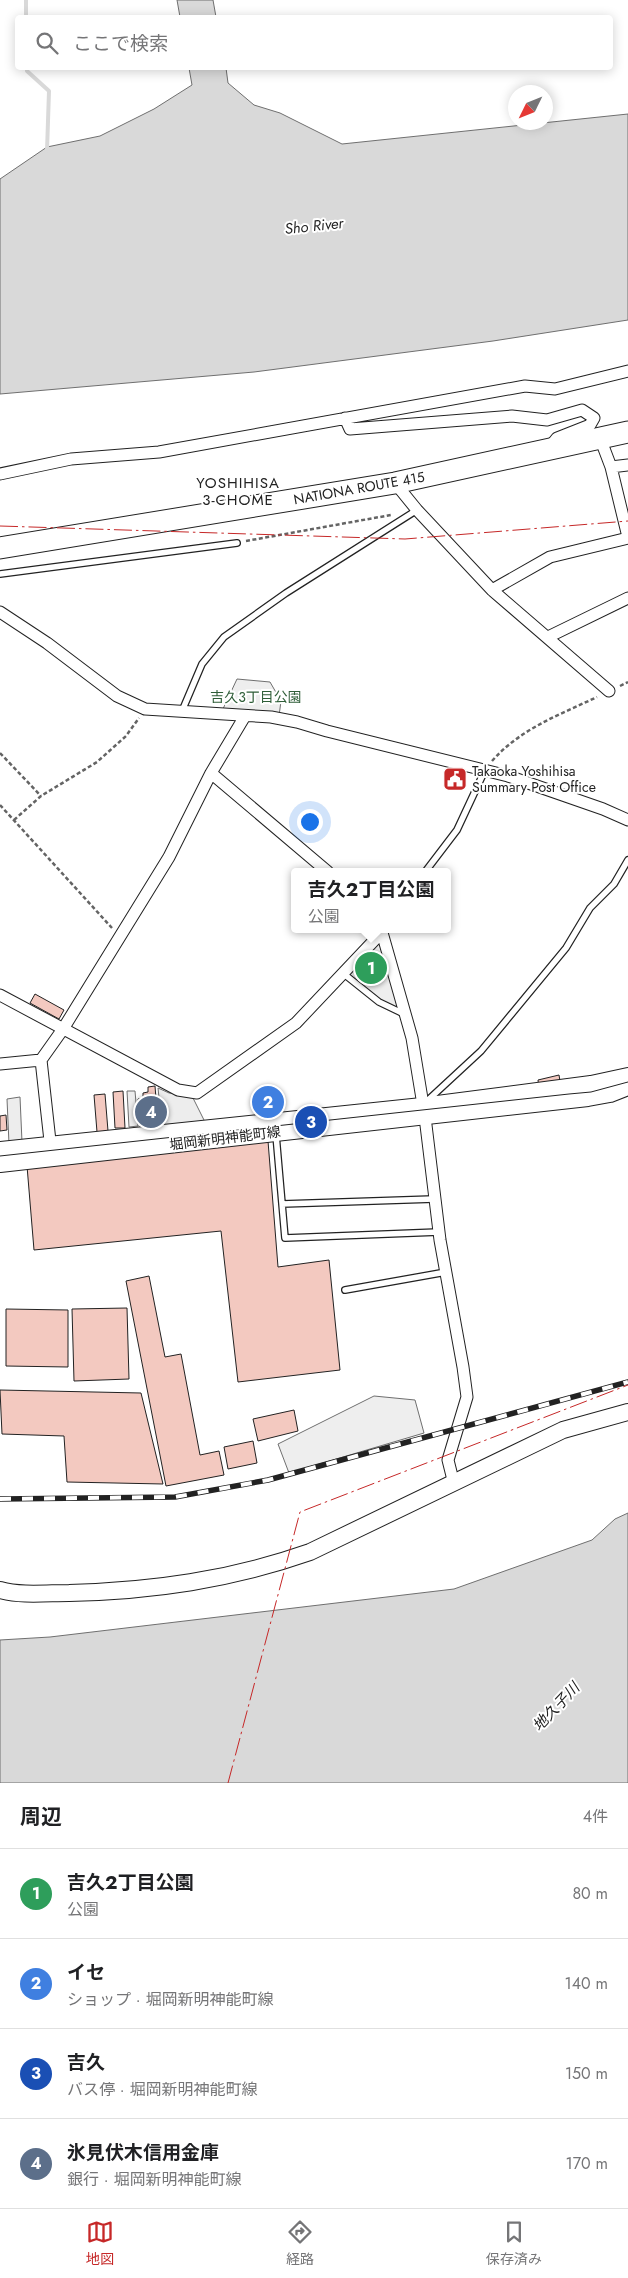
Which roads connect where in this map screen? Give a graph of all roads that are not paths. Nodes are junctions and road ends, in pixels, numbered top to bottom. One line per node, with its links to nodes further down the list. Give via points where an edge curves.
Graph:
1 (628, 371): 2 (street, via 555,389 525,386)
2 (345, 418): 5 (street, via 350,429 512,416 547,420 582,410 594,418 590,426 557,438); 8 (street, via 159,452 71,459)
3 (628, 432): 4 (highway, NATIONA ROUTE 415)
4 (600, 438): 5 (highway, NATIONA ROUTE 415); 7 (street)
5 (547, 451): 9 (highway, NATIONA ROUTE 415)
6 (628, 465): 7 (street)
7 (611, 468): 11 (street)
8 (0, 474)
9 (395, 482): 10 (street); 13 (highway, NATIONA ROUTE 415)
10 (417, 510): 15 (street); 20 (lane, via 286,593 224,637 202,664)
11 (628, 537): 15 (street, via 550,557)
12 (237, 543): 14 (lane)
13 (0, 548)
14 (0, 574)
15 (492, 590): 18 (street)
16 (628, 598): 18 (street)
17 (0, 612): 20 (street, via 117,696 145,709)
18 (548, 638): 19 (street)
19 (609, 691)
20 (182, 712): 21 (street)
21 (245, 716): 22 (street, via 297,722); 23 (street)
22 (485, 770): 24 (street); 27 (lane, via 458,830)
23 (211, 773): 26 (street); 33 (street, via 169,857)
24 (628, 820)
25 (628, 860): 38 (lane, via 614,884 590,908 554,963 481,1051)
26 (323, 868)
27 (428, 868)
28 (380, 933): 30 (street)
29 (384, 933): 32 (street)
30 (344, 974): 32 (lane, via 379,1002); 33 (street, via 296,1023 198,1093 178,1090)
31 (0, 995): 33 (street)
32 (406, 1016): 38 (street)
33 (63, 1028): 34 (street)
34 (41, 1060): 35 (street); 41 (street)
35 (0, 1064)
36 (628, 1076): 38 (main road, 堀岡新明神能町線)
37 (628, 1087): 38 (main road, 堀岡新明神能町線, via 588,1098)
38 (424, 1112): 39 (main road, 堀岡新明神能町線); 41 (main road, 堀岡新明神能町線); 43 (street)
39 (276, 1132): 41 (main road, 堀岡新明神能町線); 44 (lane)
40 (0, 1150): 41 (main road, 堀岡新明神能町線)
41 (51, 1152): 42 (main road, 堀岡新明神能町線)
42 (0, 1164)
43 (434, 1199): 44 (lane); 45 (street)
44 (282, 1204): 45 (lane, via 285,1238)
45 (439, 1232): 46 (street)
46 (446, 1272): 47 (lane); 49 (street, via 466,1397 448,1460)
47 (345, 1290)
48 (628, 1412): 49 (main road, via 563,1430)
49 (454, 1484): 50 (main road, via 310,1552 266,1568 127,1592)
50 (0, 1590)

